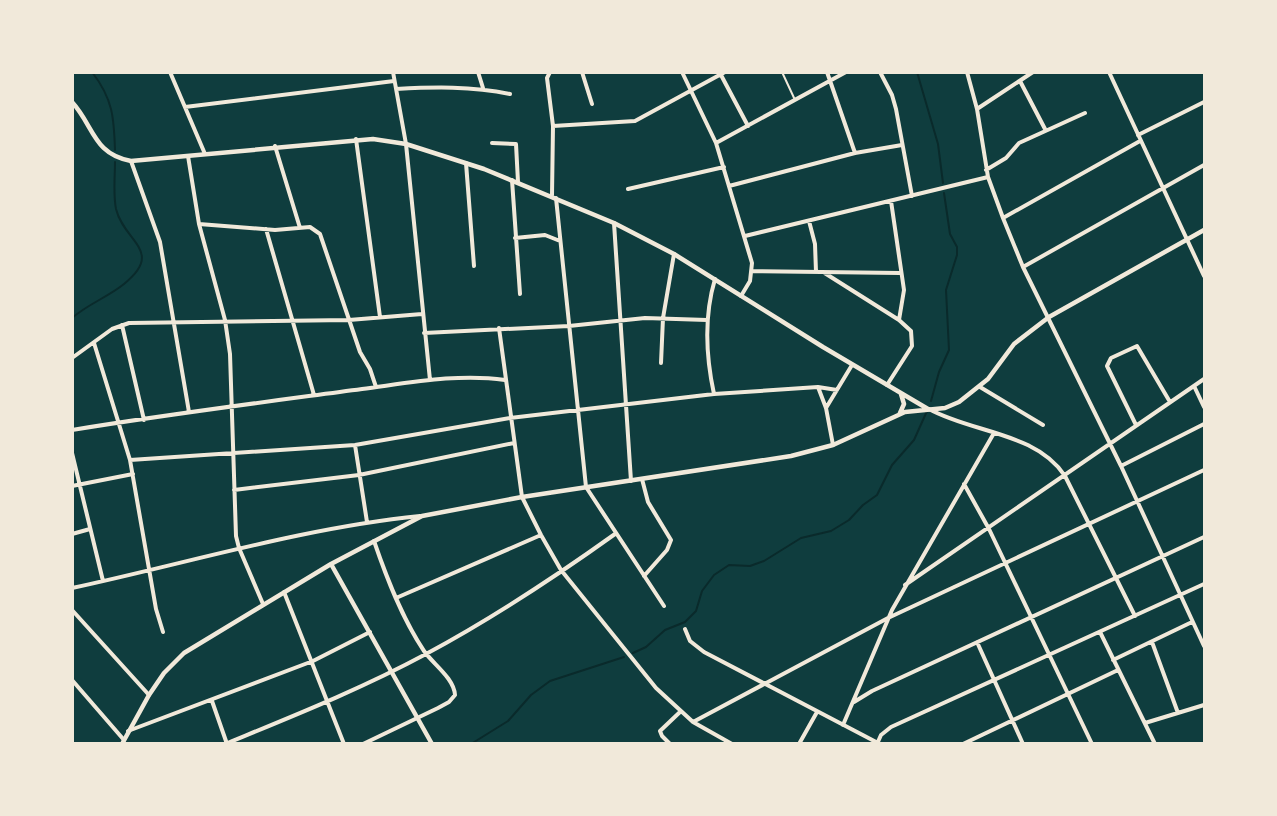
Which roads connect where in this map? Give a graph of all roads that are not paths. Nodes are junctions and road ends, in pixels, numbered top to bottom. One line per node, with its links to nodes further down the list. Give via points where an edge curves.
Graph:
1 (170, 72): 26 (street)
2 (393, 72): 15 (street)
3 (478, 72): 18 (street)
4 (550, 72): 29 (street, via 547,81)
5 (582, 72): 25 (street)
6 (682, 72): 20 (street)
7 (782, 72): 22 (lane)
8 (827, 72): 16 (street)
9 (846, 72): 16 (street)
10 (880, 72): 38 (street, via 892,95)
11 (967, 72): 27 (street)
12 (1033, 72): 17 (street)
13 (1109, 72): 32 (street)
14 (723, 74): 20 (street); 30 (street)
15 (394, 81): 19 (street); 26 (street)
16 (829, 81): 22 (street); 41 (street)
17 (1020, 81): 27 (street); 31 (street)
18 (483, 88): 19 (street); 21 (street)
19 (396, 89): 37 (street)
20 (690, 92): 29 (street, via 635,121); 36 (street)
21 (510, 94)
22 (795, 100): 30 (street)
23 (72, 102): 43 (street, via 102,148 120,159)
24 (1204, 102): 32 (street)
25 (592, 104)
26 (185, 107): 40 (street)
27 (977, 109): 47 (street)
28 (1085, 113): 31 (street)
29 (553, 126): 54 (street)
30 (748, 126): 36 (street)
31 (1045, 129): 47 (street, via 1018,143 1006,158)
32 (1138, 135): 34 (street)
33 (356, 139): 37 (street); 39 (street); 80 (street)
34 (1140, 141): 53 (street); 57 (street)
35 (492, 143): 50 (street, via 516,144)
36 (716, 143): 46 (street)
37 (406, 144): 44 (street); 79 (street)
38 (902, 145): 41 (street); 55 (street)
39 (275, 146): 40 (street); 61 (street)
40 (205, 154): 42 (street)
41 (855, 154): 51 (street)
42 (188, 156): 43 (street); 60 (street)
43 (131, 161): 89 (street, via 157,230)
44 (466, 163): 49 (street); 69 (street)
45 (1204, 165): 53 (street)
46 (724, 167): 51 (street); 52 (street)
47 (986, 170): 48 (street)
48 (988, 177): 55 (street); 57 (street)
49 (512, 180): 50 (street); 65 (street)
50 (518, 182): 54 (street)
51 (729, 186): 64 (street)
52 (628, 189)
53 (1164, 189): 66 (street); 70 (street)
54 (554, 196): 59 (street); 67 (street)
55 (912, 196): 56 (street)
56 (891, 201): 58 (street); 74 (street)
57 (1003, 218): 70 (street)
58 (809, 221): 64 (street); 72 (street, via 815,244)
59 (614, 223): 68 (street); 86 (street)
60 (199, 224): 62 (street); 83 (street)
61 (300, 228): 62 (street); 85 (street, via 310,227 320,234)
62 (266, 229): 84 (street)
63 (1204, 230): 66 (street)
64 (745, 236): 71 (street)
65 (515, 238): 67 (street, via 545,235); 77 (street)
66 (1188, 240): 75 (street); 81 (street)
67 (560, 241): 91 (street)
68 (674, 254): 76 (street); 82 (street)
69 (474, 266)
70 (1023, 267): 81 (street)
71 (752, 271): 72 (street); 78 (street)
72 (816, 272): 73 (street)
73 (823, 272): 74 (street); 88 (street)
74 (900, 273): 88 (street, via 904,295)
75 (1204, 276)
76 (715, 279): 78 (street); 87 (street)
77 (520, 294)
78 (741, 296): 97 (street)
79 (422, 314): 80 (street); 93 (street)
80 (380, 317): 85 (street)
81 (1049, 317): 105 (street, via 1014,344); 128 (street)
82 (664, 318): 86 (street); 87 (street); 96 (street)
83 (225, 320): 84 (street); 89 (street); 112 (street)
84 (292, 320): 85 (street); 109 (street)
85 (349, 320): 103 (street)
86 (620, 320): 91 (street); 111 (street)
87 (707, 320): 107 (street)
88 (899, 320): 101 (street, via 911,331 913,343)
89 (173, 322): 90 (street); 117 (street)
90 (122, 325): 94 (street); 120 (street)
91 (570, 326): 92 (street); 116 (street)
92 (499, 328): 93 (street); 100 (street)
93 (424, 333): 99 (street)
94 (94, 343): 95 (street); 121 (street)
95 (72, 358)
96 (661, 363)
97 (852, 365): 101 (street); 106 (street)
98 (1204, 379): 102 (street)
99 (430, 380): 100 (street); 103 (street)
100 (505, 380): 119 (street)
101 (887, 385): 108 (street)
102 (1194, 386): 110 (street); 113 (street)
103 (376, 387): 109 (street)
104 (818, 387): 106 (street); 107 (street); 114 (street)
105 (980, 387): 115 (street, via 950,406); 123 (street)
106 (837, 390): 114 (street)
107 (714, 394): 111 (street)
108 (901, 394): 115 (street); 118 (street, via 904,404)
109 (314, 395): 112 (street)
110 (1170, 402): 124 (street); 124 (street, via 1141,349 1135,346 1111,358 1107,366)
111 (626, 405): 116 (street); 140 (street)
112 (232, 406): 117 (street); 131 (street)
113 (1204, 407)
114 (826, 408): 130 (street)
115 (930, 409): 118 (street); 126 (street, via 961,424)
116 (578, 410): 119 (street); 144 (street)
117 (189, 412): 120 (street)
118 (900, 414): 130 (street)
119 (510, 418): 127 (street); 129 (street)
120 (144, 420): 121 (street)
121 (119, 422): 125 (street); 133 (street)
122 (1204, 424): 134 (street)
123 (1043, 425)
124 (1136, 425): 128 (street)
125 (72, 430)
126 (994, 433): 138 (street, via 1044,454); 141 (street)
127 (514, 444): 137 (street); 146 (street)
128 (1110, 444): 134 (street); 138 (street)
129 (354, 445): 131 (street); 137 (street)
130 (833, 445): 139 (street, via 791,456)
131 (234, 452): 133 (street); 145 (street)
132 (72, 453): 142 (street)
133 (130, 460): 136 (street)
134 (1121, 466): 147 (street)
135 (1204, 470): 147 (street)
136 (133, 474): 142 (street); 163 (street)
137 (359, 475): 145 (street); 149 (street)
138 (1065, 476): 150 (street); 152 (street)
139 (642, 479): 140 (street); 165 (street, via 648,502 671,540)
140 (631, 480): 144 (street)
141 (964, 484): 152 (street); 169 (street)
142 (79, 485): 143 (street); 151 (street)
143 (72, 486)
144 (586, 487): 146 (street); 154 (street)
145 (234, 490): 159 (street)
146 (522, 497): 148 (street); 155 (street)
147 (1138, 502): 150 (street); 160 (street)
148 (422, 516): 149 (street); 157 (street)
149 (367, 522): 159 (street)
150 (1089, 525): 162 (street); 166 (street)
151 (90, 529): 153 (street); 167 (street)
152 (989, 529): 162 (street); 169 (street)
153 (72, 534)
154 (615, 534): 164 (street); 165 (street)
155 (540, 535): 164 (street); 173 (street)
156 (1203, 537): 158 (street); 160 (street)
157 (374, 541): 161 (street); 173 (street)
158 (1204, 544)
159 (239, 548): 163 (street); 174 (street)
160 (1163, 557): 166 (street); 172 (street)
161 (331, 564): 171 (street); 183 (street)
162 (1007, 565): 178 (street); 179 (street)
163 (148, 570): 167 (street); 182 (street)
164 (561, 570): 188 (street); 203 (street, via 633,660)
165 (644, 576): 175 (street)
166 (1116, 578): 177 (street); 178 (street)
167 (103, 581): 170 (street)
168 (1204, 584): 172 (street)
169 (905, 585): 179 (street)
170 (72, 588)
171 (284, 592): 174 (street); 191 (street)
172 (1180, 595): 177 (street); 180 (street)
173 (396, 598): 188 (street)
174 (263, 604): 198 (street, via 184,653 164,673)
175 (664, 606)
176 (72, 610): 198 (street)
177 (1135, 616): 184 (street)
178 (1031, 617): 185 (street); 189 (street)
179 (888, 618): 196 (street); 201 (street)
180 (1192, 622): 186 (street); 187 (street)
181 (685, 628): 196 (street, via 690,641 704,652)
182 (163, 632)
183 (370, 632): 191 (street); 193 (street)
184 (1100, 632): 189 (street); 190 (street)
185 (977, 642): 195 (street); 201 (street, via 872,690)
186 (1152, 642): 190 (street); 205 (street)
187 (1204, 646)
188 (426, 654): 193 (street); 206 (street, via 449,681 455,695 449,702)
189 (1050, 655): 195 (street); 197 (street)
190 (1113, 660): 192 (street)
191 (313, 661): 199 (street); 200 (street)
192 (1118, 670): 197 (street); 209 (street)
193 (391, 672): 200 (street); 206 (street)
194 (72, 680): 212 (street)
195 (995, 681): 207 (street); 214 (street, via 891,727 881,735)
196 (764, 683): 204 (street); 208 (street)
197 (1069, 693): 207 (street); 223 (street)
198 (149, 695): 211 (street)
199 (212, 701): 211 (street); 213 (street)
200 (328, 702): 213 (street); 215 (street)
201 (854, 702): 210 (street)
202 (1204, 705): 205 (street)
203 (680, 712): 208 (street); 218 (street, via 663,727 661,735)
204 (817, 712): 210 (street); 220 (street)
205 (1178, 713): 209 (street)
206 (417, 717): 216 (street); 217 (street)
207 (1013, 719): 221 (street); 222 (street)
208 (693, 722): 219 (street)
209 (1145, 723): 224 (street)
210 (843, 725): 214 (street)
211 (128, 731): 212 (street)
212 (123, 742)
213 (227, 743)
214 (878, 743)
215 (344, 744)
216 (363, 744)
217 (432, 744)
218 (670, 744)
219 (732, 744)
220 (799, 744)
221 (963, 744)
222 (1023, 744)
223 (1092, 744)
224 (1155, 744)

